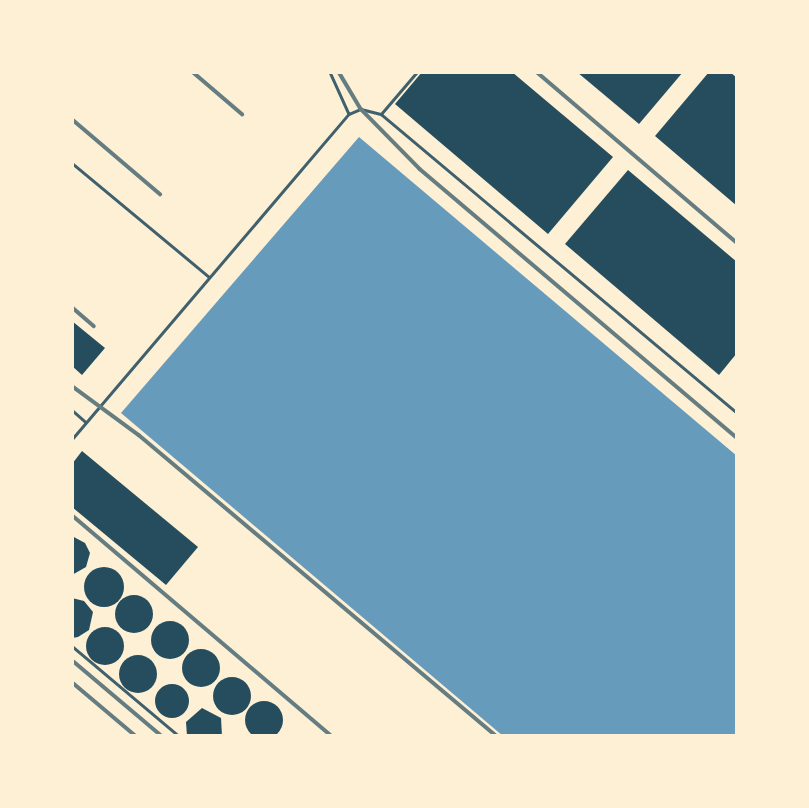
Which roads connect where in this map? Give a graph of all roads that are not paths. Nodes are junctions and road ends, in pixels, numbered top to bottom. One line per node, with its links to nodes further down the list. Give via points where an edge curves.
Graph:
1 (330, 72): 3 (lane)
2 (416, 72): 4 (lane)
3 (349, 114): 4 (lane, via 361,109); 6 (lane)
4 (382, 114): 8 (lane)
5 (72, 163): 6 (lane)
6 (208, 276): 9 (lane)
7 (72, 410): 9 (lane)
8 (737, 413)
9 (86, 422): 10 (lane)
10 (72, 439)
11 (72, 646): 12 (lane)
12 (179, 736)

